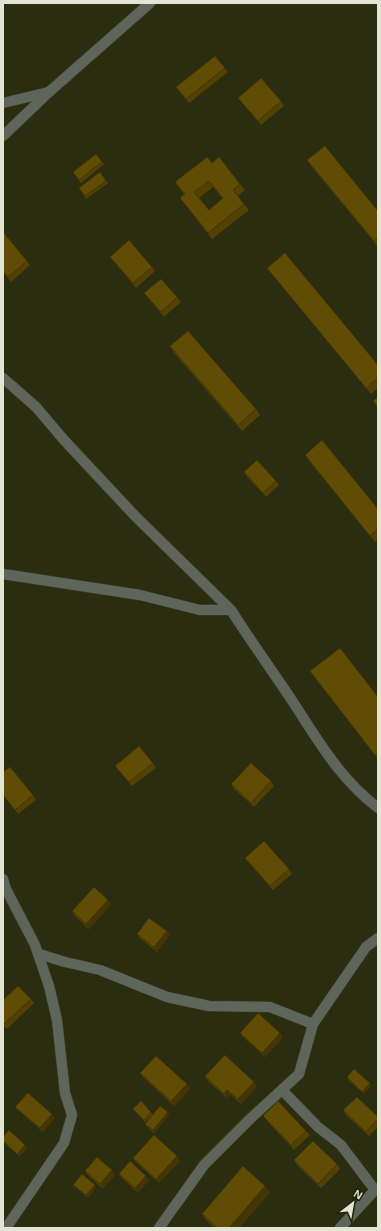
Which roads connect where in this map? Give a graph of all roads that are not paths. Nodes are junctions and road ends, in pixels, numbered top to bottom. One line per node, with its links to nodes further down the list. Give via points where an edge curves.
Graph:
1 (150, 3): 2 (street)
2 (50, 92): 3 (street); 4 (street)
3 (3, 103)
4 (3, 136)
5 (3, 378): 7 (street, via 36,407 136,517)
6 (3, 574): 7 (street, via 140,595 200,610)
7 (231, 610): 8 (street, via 341,774)
8 (378, 808)
9 (3, 879): 11 (street)
10 (378, 938): 12 (street, via 366,947)
11 (38, 954): 12 (street, via 100,970 167,997 209,1006 270,1007); 15 (street, via 57,1020 65,1093 72,1115 64,1143)
12 (313, 1024): 13 (street, via 299,1074)
13 (282, 1090): 14 (street, via 204,1166); 18 (street, via 318,1127 341,1145 374,1190)
14 (168, 1217): 16 (street); 17 (street)
15 (6, 1228)
16 (159, 1228)
17 (169, 1228)
18 (340, 1228)

